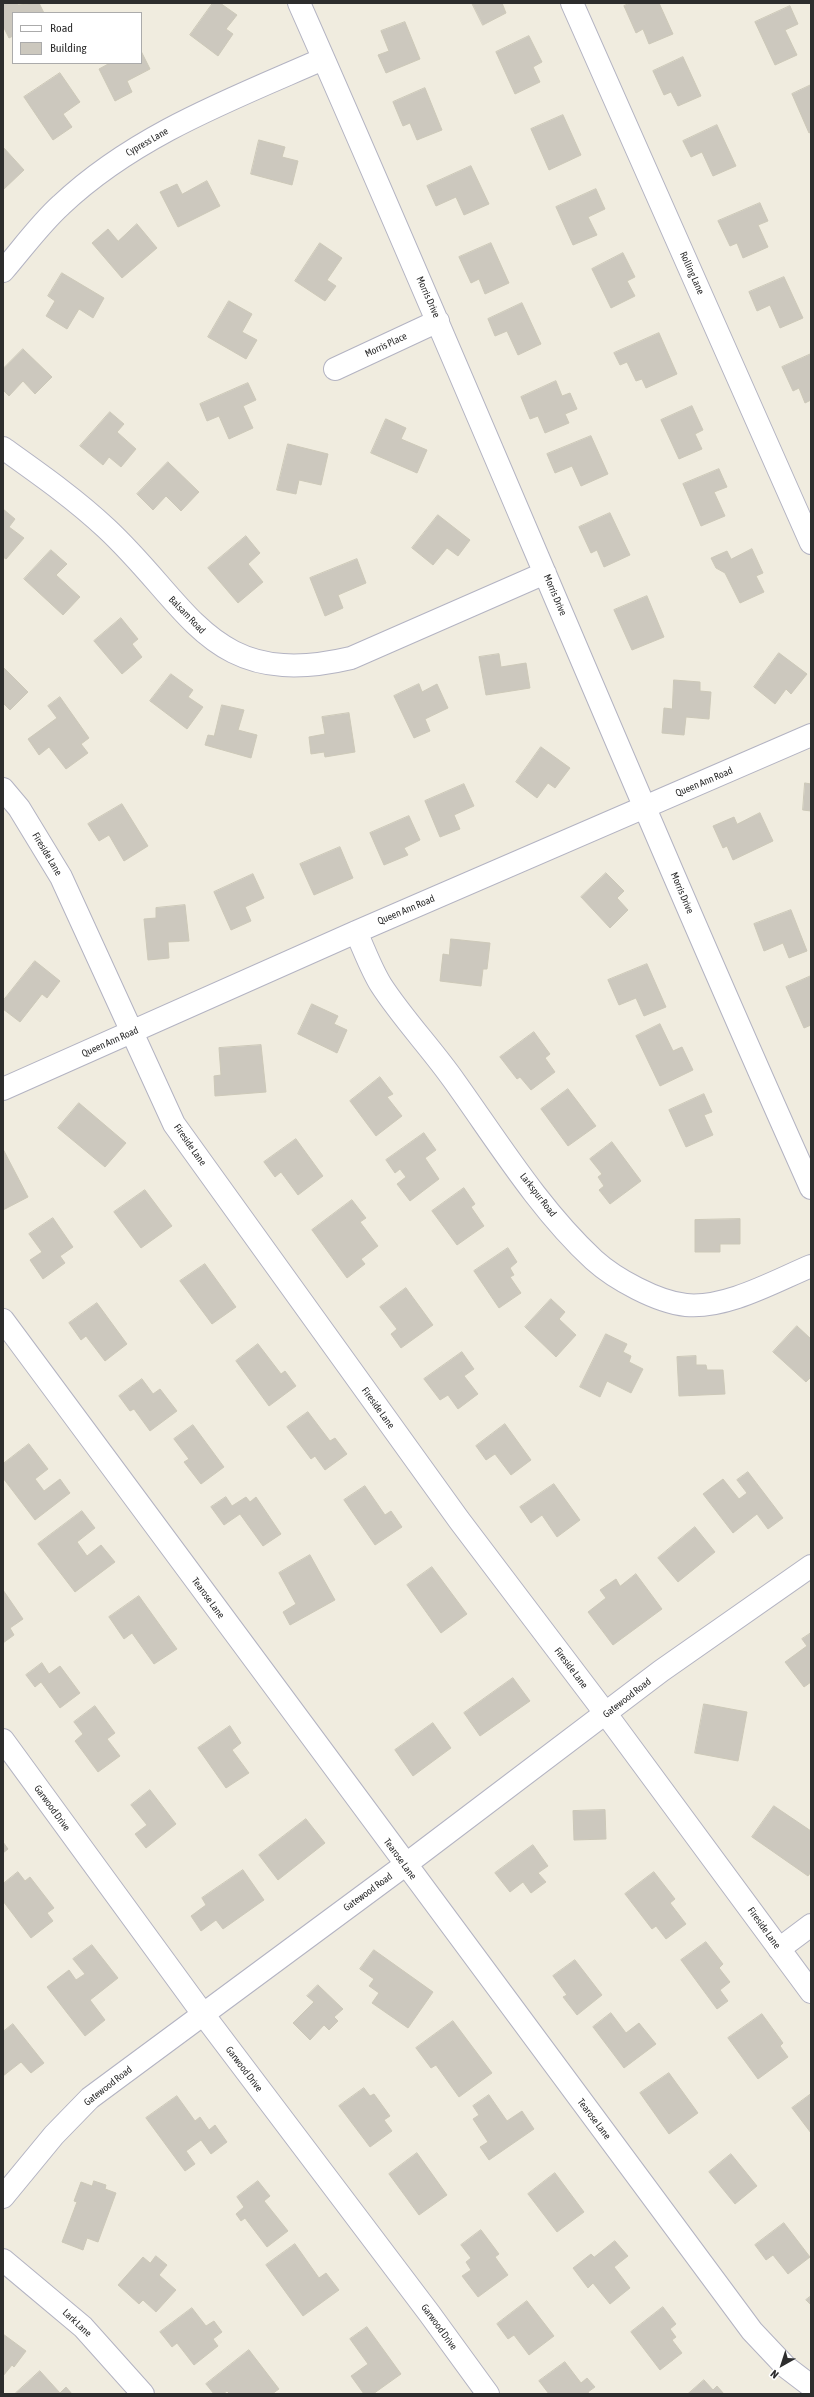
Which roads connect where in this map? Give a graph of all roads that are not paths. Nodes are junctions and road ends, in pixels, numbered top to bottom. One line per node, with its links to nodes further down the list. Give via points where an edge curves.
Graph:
1 (299, 3): 3 (street, Morris Drive)
2 (572, 3): 8 (street, Rolling Lane)
3 (324, 59): 4 (street, Cypress Lane, via 201,112 131,150 94,176 60,206); 5 (street, Morris Drive)
4 (3, 271)
5 (438, 321): 6 (street, Morris Place); 9 (street, Morris Drive)
6 (335, 370)
7 (3, 448): 9 (street, Balsam Road, via 52,483 106,528 200,630 225,649 265,664 314,666 352,658)
8 (811, 543)
9 (545, 573): 12 (street, Morris Drive)
10 (811, 735): 12 (street, Queen Ann Road)
11 (3, 789): 14 (street, Fireside Lane, via 19,808 60,877)
12 (646, 807): 13 (street, Queen Ann Road); 16 (street, Morris Drive)
13 (356, 932): 14 (street, Queen Ann Road); 17 (street, Larkspur Road, via 380,984 443,1064 520,1172 558,1221 594,1261 626,1283 657,1297 686,1305 729,1301)
14 (131, 1032): 15 (street, Queen Ann Road); 20 (street, Fireside Lane, via 174,1124 458,1520)
15 (3, 1089)
16 (811, 1188)
17 (811, 1266)
18 (3, 1320): 22 (street, Tearose Lane)
19 (811, 1566): 20 (street, Gatewood Road, via 661,1671)
20 (606, 1714): 22 (street, Gatewood Road); 24 (street, Fireside Lane)
21 (3, 1740): 26 (street, Garwood Drive)
22 (405, 1865): 26 (street, Gatewood Road); 29 (street, Tearose Lane, via 752,2332 786,2367)
23 (811, 1926): 24 (street)
24 (780, 1948): 25 (street, Fireside Lane)
25 (811, 1992)
26 (203, 2014): 27 (street, Gatewood Road, via 90,2098 54,2135); 31 (street, Garwood Drive)
27 (3, 2197)
28 (3, 2260): 30 (street, Lark Lane, via 83,2327)
29 (811, 2386)
30 (143, 2394)
31 (488, 2394)

